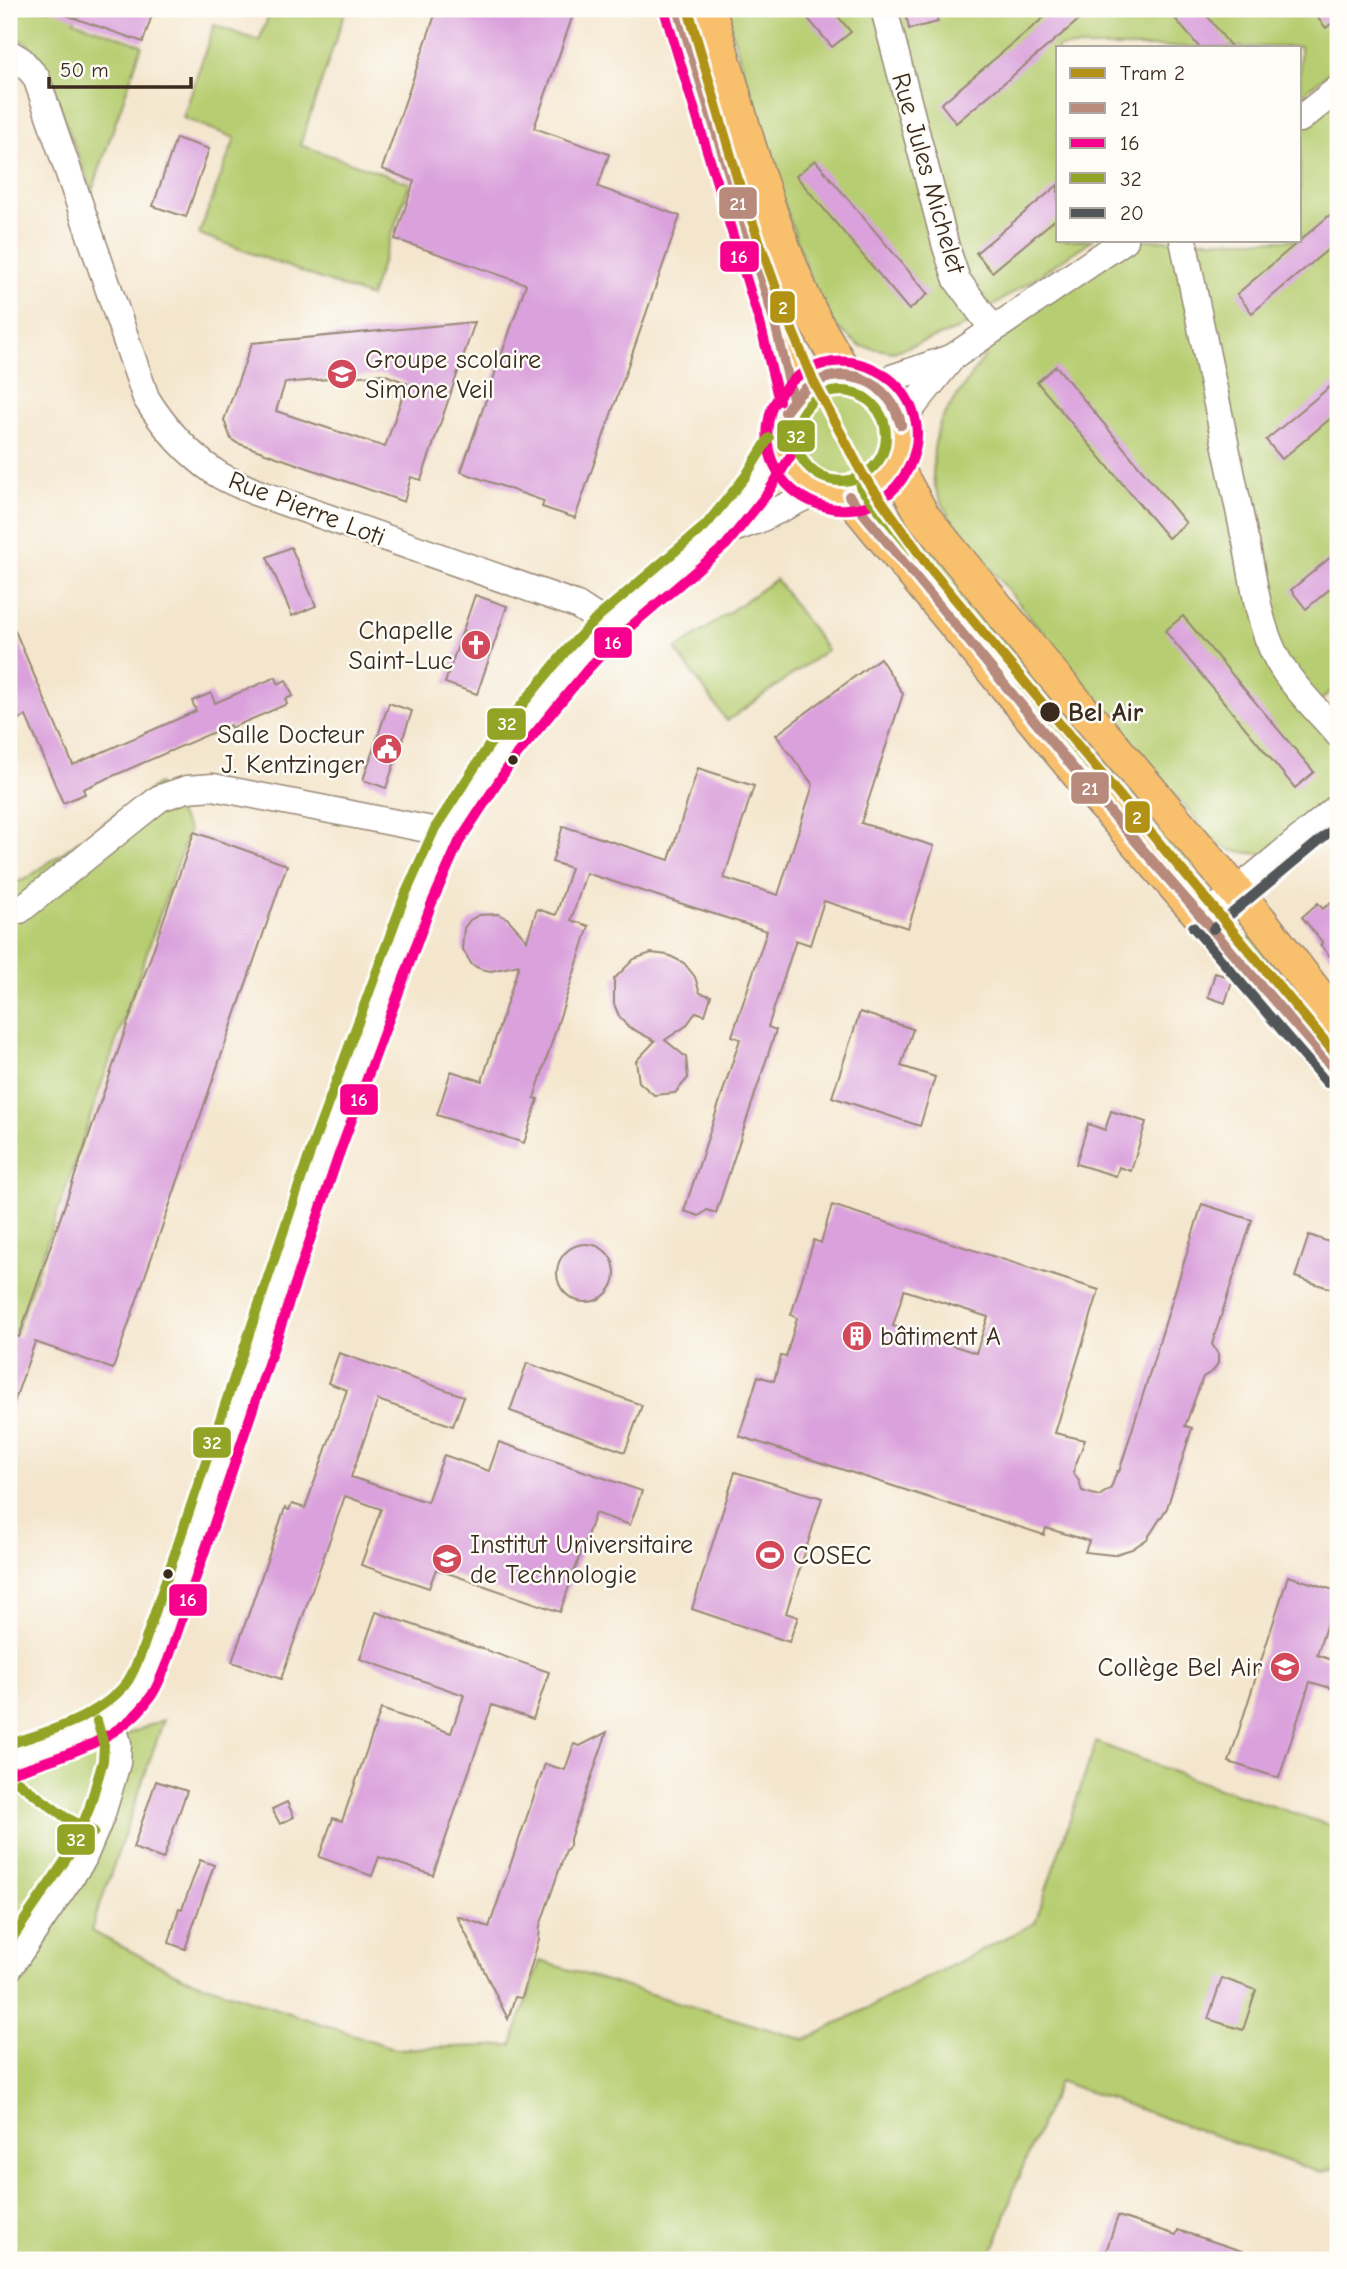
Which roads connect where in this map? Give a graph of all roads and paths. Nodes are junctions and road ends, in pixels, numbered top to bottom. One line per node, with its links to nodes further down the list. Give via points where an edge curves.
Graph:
1 (678, 9): 12 (main road, via 775,323)
2 (709, 9): 11 (main road, via 786,254 810,312)
3 (884, 9): 9 (street, Rue Jules Michelet, via 953,269)
4 (9, 53): 18 (street, Rue Pierre Loti, via 36,77 146,398 190,452 218,474 255,492 577,605)
5 (1338, 89): 6 (street)
6 (1302, 117)
7 (1122, 242): 9 (street)
8 (1183, 242): 19 (street, via 1259,610 1286,674)
9 (993, 329): 10 (street)
10 (953, 357): 11 (street); 13 (street)
11 (860, 379): 12 (main road, via 826,376); 13 (main road, via 891,400)
12 (793, 398): 14 (main road, via 783,420)
13 (901, 421): 15 (main road, via 902,444)
14 (781, 445): 16 (main road, via 793,473); 17 (street)
15 (895, 465): 16 (main road, via 869,490); 22 (main road, via 923,516)
16 (833, 493): 17 (street); 24 (main road)
17 (716, 535): 18 (street)
18 (607, 628): 21 (street, via 521,728)
19 (1338, 734)
20 (1338, 807): 22 (street)
21 (447, 835): 23 (street, via 213,787 187,789 160,798 20,910); 27 (street, via 418,900 325,1152 155,1656 136,1694)
22 (1235, 891): 24 (street); 25 (main road)
23 (9, 906)
24 (1203, 918): 26 (main road)
25 (1338, 1021)
26 (1338, 1074)
27 (110, 1717): 28 (street); 29 (street, via 118,1743 117,1763 102,1814 82,1859)
28 (9, 1759)
29 (9, 1968)

